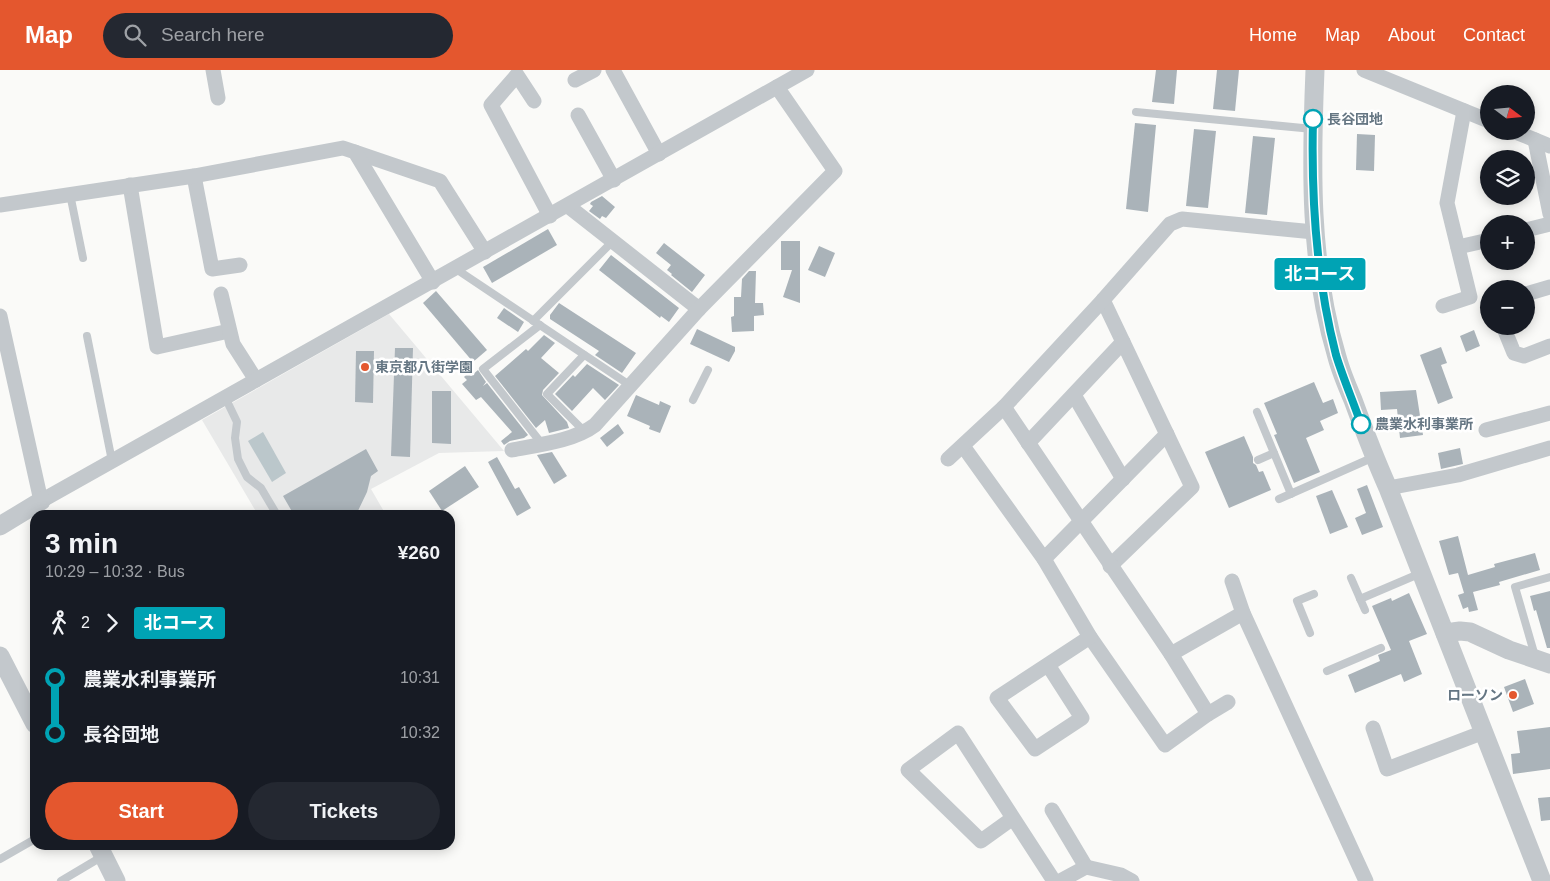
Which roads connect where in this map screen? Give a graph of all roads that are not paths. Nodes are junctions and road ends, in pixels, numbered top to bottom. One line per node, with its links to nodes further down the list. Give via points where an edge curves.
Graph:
1 (213, 70): 9 (street)
2 (594, 70): 7 (street)
3 (613, 70): 19 (street)
4 (807, 70): 8 (street)
5 (1315, 70): 15 (street)
6 (1364, 70): 11 (street)
7 (575, 80)
8 (777, 87): 19 (street); 44 (street, via 835,170)
9 (218, 98)
10 (534, 101): 27 (street, via 517,76 491,105)
11 (1464, 111): 14 (street); 33 (street, via 1447,204)
12 (1136, 112): 15 (lane)
13 (578, 115): 21 (street)
14 (1480, 117)
15 (1313, 130): 30 (street)
16 (1535, 140): 17 (street); 26 (street)
17 (1550, 146)
18 (355, 152): 20 (street, via 343,148); 34 (street, via 440,181); 38 (street)
19 (658, 154): 21 (street)
20 (194, 176): 22 (street); 36 (street, via 212,269)
21 (614, 180): 25 (street)
22 (130, 185): 23 (street); 47 (street, via 158,347)
23 (70, 194): 24 (street); 35 (lane)
24 (0, 205)
25 (568, 206): 27 (street); 31 (street)
26 (1550, 214)
27 (550, 216): 34 (street)
28 (1550, 224): 29 (street)
29 (1535, 228)
30 (1314, 232): 42 (street, via 1182,219 1170,224); 71 (street, via 1337,357)
31 (613, 241): 44 (street); 46 (lane)
32 (1480, 242): 33 (street)
33 (1458, 247): 43 (street, via 1470,297)
34 (486, 252): 37 (street)
35 (83, 258)
36 (240, 265)
37 (456, 269): 38 (street); 46 (lane)
38 (433, 282): 54 (street)
39 (1550, 287): 40 (street)
40 (1535, 291)
41 (221, 294): 47 (street)
42 (1103, 300): 50 (street); 59 (street)
43 (1443, 306)
44 (699, 309): 55 (street)
45 (0, 316): 79 (street)
46 (536, 323): 52 (lane); 66 (lane, via 483,369)
47 (229, 331): 54 (street)
48 (1507, 335): 51 (street, via 1514,353 1524,356)
49 (87, 336): 74 (lane)
50 (1123, 342): 56 (street); 64 (street)
51 (1550, 346)
52 (584, 355): 55 (lane); 63 (lane, via 547,394)
53 (708, 370): 58 (lane)
54 (256, 380): 57 (street)
55 (631, 386): 63 (street)
56 (1074, 395): 65 (street); 75 (street)
57 (224, 397): 74 (street); 80 (lane, via 237,422 238,459 247,477 261,488)
58 (693, 400)
59 (1004, 407): 65 (street); 67 (street)
60 (1256, 412): 70 (lane)
61 (1550, 413): 62 (street)
62 (1486, 430)
63 (586, 432): 66 (street)
64 (1166, 434): 75 (street); 84 (street, via 1192,487)
65 (1028, 443): 81 (street)
66 (542, 444): 69 (street)
67 (963, 446): 72 (street); 83 (street)
68 (1550, 448): 76 (street, via 1458,476)
69 (512, 450)
70 (1274, 453): 73 (lane); 77 (lane)
71 (1374, 457): 76 (street); 77 (lane)
72 (948, 459)
73 (1258, 460)
74 (112, 461): 79 (street)
75 (1123, 479): 81 (street)
76 (1388, 488): 85 (street)
77 (1291, 494): 78 (lane)
78 (1279, 500)
79 (40, 502): 82 (street)
80 (273, 510)
81 (1081, 522): 83 (street); 84 (street)
82 (0, 526)
83 (1044, 559): 95 (street)
84 (1110, 566): 97 (street)
85 (1421, 573): 90 (lane); 94 (street)
86 (1550, 577): 99 (lane, via 1516,586)
87 (1351, 578): 90 (lane)
88 (1232, 581): 92 (street)
89 (1314, 594): 93 (lane, via 1297,601)
90 (1360, 599): 91 (lane)
91 (1365, 610)
92 (1243, 613): 97 (street); 118 (street)
93 (1310, 633)
94 (1445, 633): 99 (street, via 1470,632); 106 (street)
95 (1090, 637): 100 (street); 104 (street, via 1165,745)
96 (1381, 648): 101 (lane)
97 (1171, 654): 104 (street)
98 (0, 656): 103 (street)
99 (1543, 662)
100 (1048, 665): 100 (street, via 997,698 1035,749 1082,718)
101 (1327, 671)
102 (1228, 702): 104 (street)
103 (30, 714)
104 (1208, 714)
105 (1372, 728): 106 (street, via 1387,769)
106 (1484, 732): 119 (street)
107 (1052, 810): 112 (street)
108 (1013, 818): 108 (street, via 958,733 908,770 981,842); 115 (street)
109 (30, 842): 111 (lane)
110 (101, 850): 113 (lane); 114 (street)
111 (0, 859)
112 (1086, 866): 116 (street); 117 (street)
113 (61, 881)
114 (116, 881)
115 (1054, 881)
116 (1060, 881)
117 (1132, 881)
118 (1366, 881)
119 (1542, 881)

